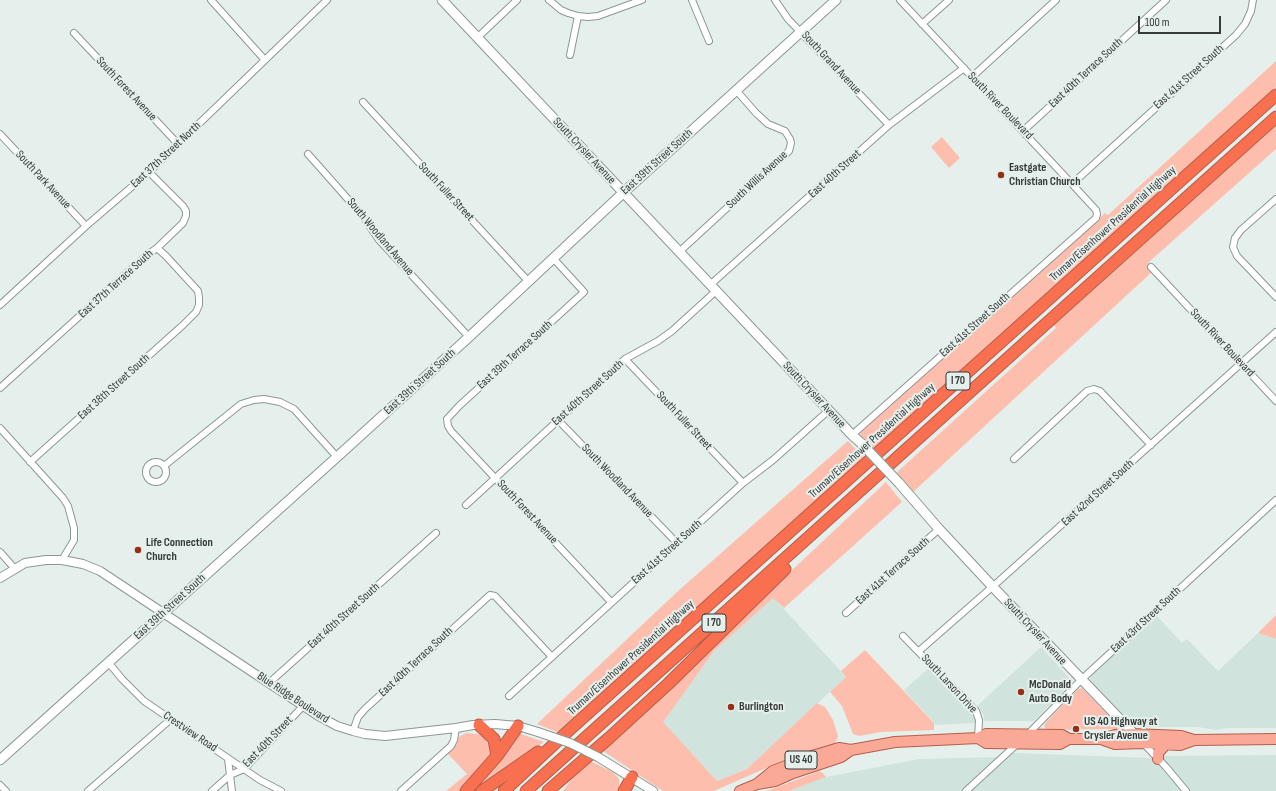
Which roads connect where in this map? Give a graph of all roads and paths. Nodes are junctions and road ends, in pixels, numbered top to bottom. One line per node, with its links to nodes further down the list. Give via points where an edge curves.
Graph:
1 (211, 0): 22 (street)
2 (327, 0): 22 (street, East 37th Street North)
3 (442, 0): 19 (main road, South Crysler Avenue)
4 (517, 0): 19 (street)
5 (549, 0): 15 (street, via 561,10)
6 (642, 0): 15 (street, via 598,16)
7 (692, 0): 20 (street)
8 (775, 0): 17 (street, South Grand Avenue)
9 (836, 0): 17 (main road, East 39th Street South)
10 (900, 0): 16 (street, South River Boulevard)
11 (949, 0): 16 (street)
12 (1056, 0): 24 (street)
13 (1166, 0): 30 (street, East 40th Terrace South)
14 (1253, 0): 35 (street, East 41st Street South, via 1245,24 1236,35)
15 (578, 16): 21 (street)
16 (922, 24): 23 (street, South River Boulevard)
17 (801, 31): 25 (main road, East 39th Street South); 29 (street, South Grand Avenue)
18 (74, 33): 32 (street, South Forest Avenue)
19 (477, 38): 36 (main road, South Crysler Avenue)
20 (709, 41)
21 (570, 55)
22 (264, 59): 32 (street, East 37th Street North)
23 (964, 68): 24 (street, South River Boulevard); 29 (street, East 40th Street)
24 (972, 77): 30 (street, South River Boulevard)
25 (736, 90): 36 (main road, East 39th Street South); 41 (street, South Willis Avenue, via 768,124 785,131 791,144 789,151)
26 (1276, 95): 93 (highway, Truman/Eisenhower Presidential Highway / I 70)
27 (363, 102): 44 (street, South Fuller Street)
28 (1276, 117): 66 (highway, I 70)
29 (889, 126): 45 (street, East 40th Street)
30 (1023, 131): 35 (street, South River Boulevard)
31 (0, 134): 39 (street, South Park Avenue)
32 (178, 144): 34 (street, East 37th Street North)
33 (308, 154): 49 (street, South Woodland Avenue, via 362,215 379,240)
34 (150, 173): 39 (street, East 37th Street North); 40 (street, East 37th Terrace South, via 186,211 183,223)
35 (1072, 184): 38 (street, South River Boulevard)
36 (623, 193): 41 (main road, South Crysler Avenue); 42 (main road, East 39th Street South)
37 (1276, 199): 46 (street, via 1236,235 1234,243 1237,256)
38 (1097, 214): 58 (street, East 41st Street South, via 1096,218)
39 (86, 226): 47 (street, East 37th Street North)
40 (157, 248): 52 (street, East 37th Terrace South); 62 (street, East 38th Street South, via 198,291 196,312)
41 (679, 252): 45 (main road, South Crysler Avenue)
42 (553, 258): 44 (main road, East 39th Street South); 55 (street, East 39th Terrace South, via 584,292)
43 (1151, 267): 51 (street, South River Boulevard)
44 (528, 281): 49 (main road, East 39th Street South)
45 (713, 288): 50 (street, East 40th Street South, via 672,331); 54 (main road, South Crysler Avenue)
46 (1276, 297)
47 (0, 305)
48 (1276, 332): 51 (street, East 42nd Street South)
49 (469, 337): 60 (main road, East 39th Street South)
50 (625, 359): 56 (street, East 40th Street South); 65 (street, South Fuller Street)
51 (1241, 363): 53 (street, South River Boulevard); 59 (street, East 42nd Street South)
52 (0, 388)
53 (1276, 401)
54 (828, 411): 58 (main road, South Crysler Avenue); 65 (street, East 41st Street South)
55 (447, 419): 64 (street, South Forest Avenue, via 451,431)
56 (558, 420): 64 (street, East 40th Street South); 71 (street, South Woodland Avenue)
57 (0, 428): 62 (street)
58 (852, 435): 69 (main road, South Crysler Avenue, bridge)
59 (1151, 445): 61 (street, via 1100,391 1094,389 1087,391); 76 (street, East 42nd Street South)
60 (337, 457): 63 (street, via 294,409 280,402 254,400 241,404); 78 (main road, East 39th Street South)
61 (1014, 459)
62 (30, 462): 73 (street, via 63,498 72,516 74,540)
63 (164, 466)
64 (495, 478): 68 (street, East 40th Street South); 77 (street, South Forest Avenue)
65 (743, 484): 71 (street, East 41st Street South)
66 (865, 487): 108 (highway, via 668,684); 122 (highway, I 70)
67 (1276, 500): 84 (street, East 43rd Street South)
68 (466, 505)
69 (939, 529): 76 (main road, South Crysler Avenue); 79 (street, East 41st Terrace South)
70 (436, 533): 85 (street, East 40th Street South)
71 (677, 543): 77 (street, East 41st Street South)
72 (0, 552): 74 (street)
73 (62, 560): 74 (street, Blue Ridge Boulevard, via 31,562); 78 (street, Blue Ridge Boulevard, via 100,571)
74 (15, 569): 75 (street, Blue Ridge Boulevard)
75 (0, 578)
76 (993, 587): 81 (street, East 42nd Street South); 84 (main road, South Crysler Avenue)
77 (611, 602): 82 (street, East 41st Street South)
78 (163, 612): 83 (main road, East 39th Street South); 85 (street, Blue Ridge Boulevard)
79 (846, 613)
80 (903, 636): 81 (street, South Larson Drive)
81 (919, 652): 96 (street, South Larson Drive, via 976,711 979,720)
82 (552, 657): 86 (street, East 41st Street South); 92 (street, East 40th Terrace South, via 495,596 490,595 365,709)
83 (108, 662): 88 (street, Crestview Road, via 137,695); 107 (main road, East 39th Street South)
84 (1081, 680): 94 (main road, South Crysler Avenue); 95 (street, East 43rd Street South)
85 (269, 683): 87 (street, Blue Ridge Boulevard)
86 (509, 696)
87 (303, 706): 92 (street, Blue Ridge Boulevard, via 336,726); 109 (street, East 40th Street)
88 (171, 719): 105 (street, Crestview Road); 114 (street)
89 (478, 725): 90 (street, Blue Ridge Boulevard); 91 (street, Blue Ridge Boulevard); 104 (highway, via 494,739)
90 (518, 726): 104 (highway); 111 (street, Blue Ridge Boulevard, bridge, via 570,744)
91 (456, 728): 92 (street, Blue Ridge Boulevard, via 385,736); 118 (street, via 451,746)
92 (352, 731)
93 (567, 732): 120 (highway); 121 (highway, Truman/Eisenhower Presidential Highway / I 70)
94 (1133, 734): 99 (main road, US 40, via 1116,735); 100 (main road, US 40, via 1181,736); 102 (main road, South Crysler Avenue)
95 (1027, 735): 96 (main road, US 40, via 986,734); 97 (main road, US 40, via 1062,735); 101 (street, East 43rd Street South)
96 (978, 738): 101 (main road, US 40, via 986,743); 127 (main road, US 40, via 896,742 851,750 839,748 773,771 757,784)
97 (1069, 739): 99 (main road, US 40); 101 (main road, US 40, via 1060,744)
98 (1276, 739): 100 (main road, US 40)
99 (1101, 740): 102 (main road, US 40, via 1115,744)
100 (1194, 740): 103 (main road, US 40, via 1180,745)
101 (1019, 743): 128 (street, East 43rd Street South)
102 (1142, 743): 103 (main road, US 40); 106 (street, South Crysler Avenue)
103 (1166, 744): 106 (main road, via 1158,753)
104 (497, 756): 119 (highway)
105 (228, 759): 109 (street, Crestview Road); 110 (street)
106 (1158, 759): 129 (street, South Crysler Avenue)
107 (0, 760)
108 (580, 764): 123 (highway); 124 (highway)
109 (244, 769): 110 (street, East 40th Street); 117 (street, Crestview Road)
110 (230, 775): 115 (street, East 40th Street); 116 (street)
111 (632, 777): 125 (highway); 126 (street, Blue Ridge Boulevard)
112 (0, 784): 113 (street)
113 (6, 791)
114 (88, 791)
115 (212, 791)
116 (232, 791)
117 (281, 791)
118 (401, 791)
119 (466, 791)
120 (482, 791)
121 (504, 791)
122 (526, 791)
123 (548, 791)
124 (558, 791)
125 (624, 791)
126 (653, 791)
127 (740, 791)
128 (966, 791)
129 (1186, 791)

